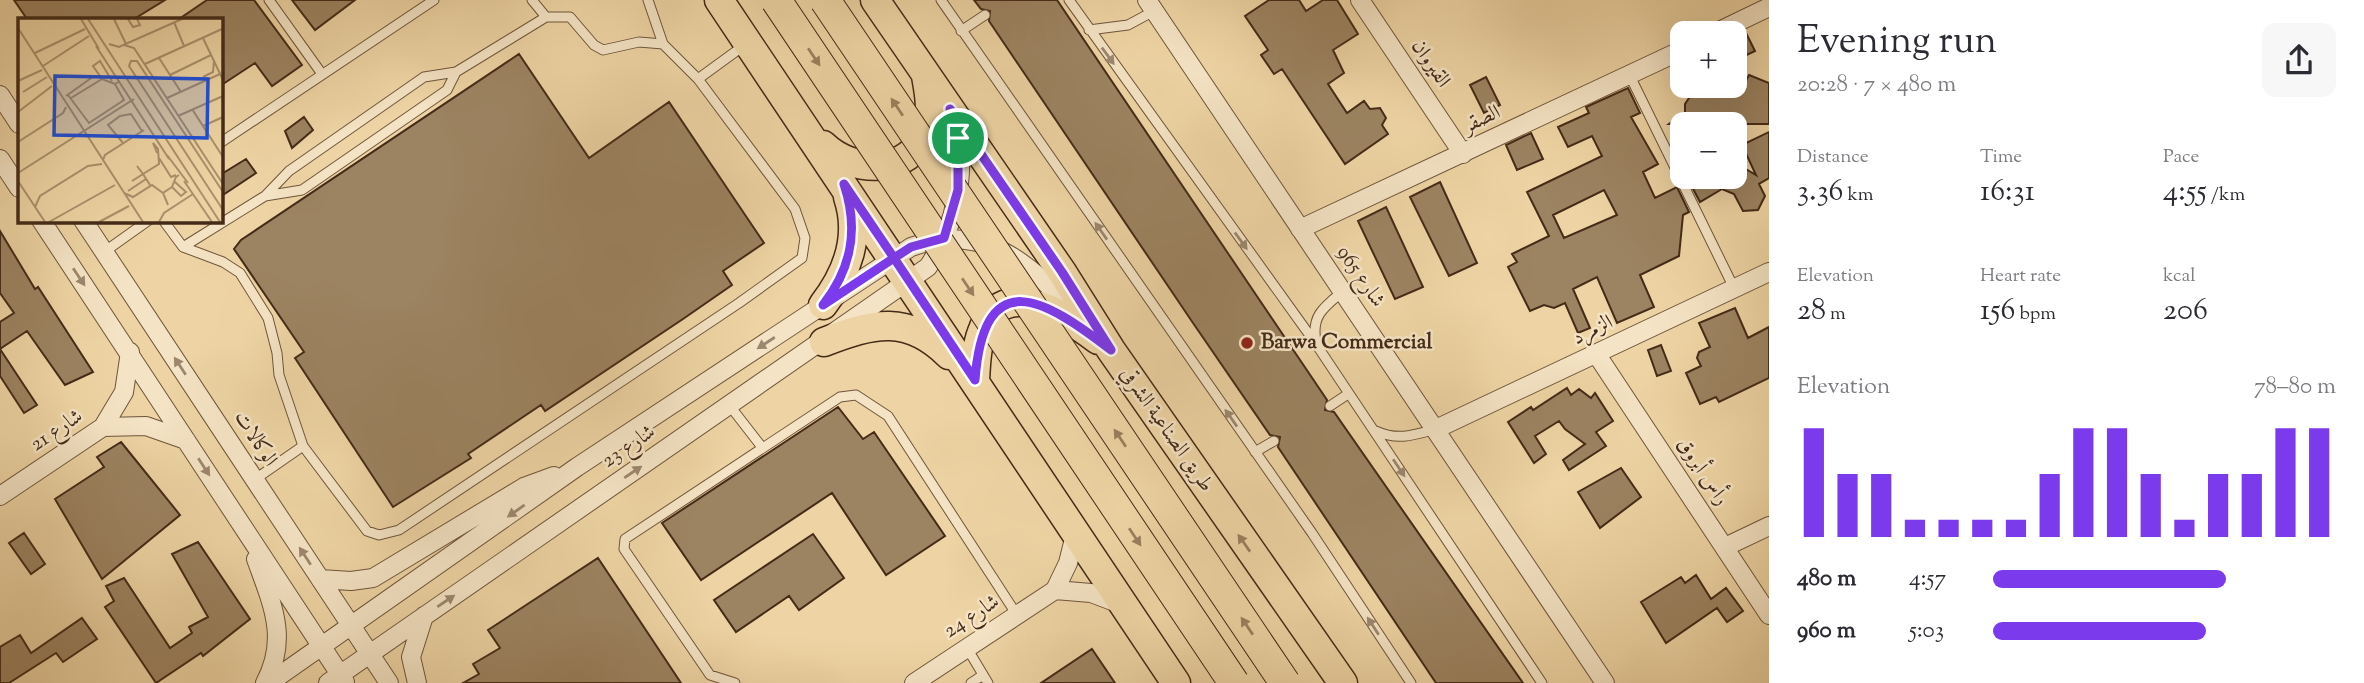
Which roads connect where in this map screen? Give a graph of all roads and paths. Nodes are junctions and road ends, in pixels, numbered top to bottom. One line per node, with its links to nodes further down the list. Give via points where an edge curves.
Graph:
1 (269, 0): 24 (lane)
2 (434, 0): 12 (lane)
3 (533, 0): 16 (lane)
4 (649, 0): 21 (lane)
5 (719, 0): 20 (main road)
6 (776, 0): 95 (highway, one-way to 95, bridge)
7 (825, 0): 96 (highway, طريق الصناعية الشرقي, one-way to 7, bridge)
8 (875, 0): 25 (main road, طريق الصناعية الشرقي)
9 (941, 0): 19 (lane)
10 (1069, 0): 18 (lane)
11 (1360, 0): 33 (street, القيروان)
12 (419, 4): 24 (lane)
13 (1150, 5): 18 (lane, via 1128,25); 42 (street, شارع 965)
14 (1769, 7): 17 (street)
15 (985, 15): 19 (lane)
16 (546, 17): 21 (lane, via 570,17 603,50 639,42); 23 (lane)
17 (1740, 21)
18 (1089, 30): 53 (lane, one-way to 53)
19 (961, 31): 68 (lane, one-way to 19)
20 (748, 43): 27 (lane); 31 (main road)
21 (663, 44): 27 (lane)
22 (1670, 56): 26 (street, الصقر)
23 (456, 72): 37 (lane, via 425,77 289,171); 37 (lane, via 447,90 302,190)
24 (322, 75): 32 (lane)
25 (926, 75): 29 (main road, طريق الصناعية الشرقي); 31 (main road, via 927,128 912,150 890,164 863,167 850,163)
26 (1630, 76): 33 (street, الصقر); 49 (lane)
27 (698, 79): 66 (lane, via 795,209 805,238 802,258 399,530 379,535 368,531)
28 (0, 95): 30 (street)
29 (950, 109): 43 (street, شارع 23, via 960,172); 54 (main road, طريق الصناعية الشرقي)
30 (18, 122)
31 (806, 128): 36 (main road)
32 (222, 142)
33 (1463, 154): 42 (street, الصقر)
34 (0, 159): 35 (street)
35 (10, 179)
36 (844, 184): 46 (main road); 51 (main road, via 853,220 850,257)
37 (265, 196): 44 (lane)
38 (42, 222): 55 (street, one-way to 55)
39 (84, 222): 45 (street, الوكالات)
40 (146, 222): 45 (lane)
41 (164, 222): 44 (lane)
42 (1300, 229): 50 (street, شارع 965)
43 (944, 238): 46 (street, شارع 23, via 911,247); 48 (street, شارع 23, via 928,267); 54 (street, شارع 23, via 981,243 1020,260)
44 (183, 247): 66 (lane, via 240,273 268,318 279,375)
45 (104, 252): 70 (street, الوكالات, one-way to 45)
46 (894, 258): 48 (main road); 51 (street, شارع 23)
47 (1769, 272): 49 (street, الزمرد)
48 (910, 282): 52 (street, شارع 23); 57 (main road)
49 (1734, 288): 56 (street, الزمرد)
50 (1342, 292): 53 (lane, via 1319,312 1313,325); 62 (street, شارع 965)
51 (823, 305): 69 (street, شارع 23, one-way to 69)
52 (824, 342): 57 (main road, via 860,328 898,325 930,338); 60 (street, شارع 23)
53 (1316, 344): 58 (lane)
54 (1111, 350): 57 (main road, via 1051,308 1017,303 987,320 979,342); 97 (main road, طريق الصناعية الشرقي, one-way to 54)
55 (130, 352): 61 (street, شارع 21, via 124,393); 64 (street)
56 (1597, 355): 62 (street, الزمرد); 75 (street, رأس أبروق)
57 (975, 380): 74 (main road)
58 (1348, 394): 59 (lane); 63 (lane)
59 (1330, 405)
60 (730, 406): 67 (lane); 81 (street, شارع 23, one-way to 60)
61 (103, 428): 64 (street, شارع 21, via 146,426); 71 (street, شارع 21)
62 (1436, 429): 63 (lane, via 1403,438); 100 (street, شارع 965)
63 (1375, 430): 99 (lane, one-way to 99)
64 (186, 440): 73 (street, one-way to 73)
65 (1274, 441): 68 (lane)
66 (303, 446): 70 (lane)
67 (761, 446): 79 (lane, via 840,397 856,395 888,416); 91 (lane, via 625,538 624,549 710,675)
68 (1255, 453): 98 (lane, one-way to 68)
69 (577, 467): 76 (street, شارع 23, via 524,487 373,578); 82 (street, شارع 23, one-way to 82)
70 (254, 480): 76 (street, الوكالات, one-way to 70)
71 (0, 496)
72 (1769, 526): 75 (street)
73 (247, 533): 83 (street); 88 (street, via 279,640)
74 (1076, 535): 77 (street); 78 (main road)
75 (1725, 547): 80 (street, رأس أبروق)
76 (320, 579): 82 (street, الوكالات)
77 (1055, 590): 78 (street, via 1091,593); 79 (street, شارع 24)
78 (1124, 606): 94 (main road)
79 (1017, 615): 84 (street, شارع 24)
80 (1769, 615)
81 (424, 616): 85 (street, شارع 23); 90 (street, via 411,657)
82 (352, 627): 83 (street, شارع 23); 85 (street, الوكالات)
83 (321, 648): 87 (street); 88 (street, شارع 23)
84 (967, 648): 86 (lane); 92 (street, شارع 24)
85 (370, 654): 87 (street, شارع 23); 89 (street, الوكالات)
86 (986, 679): 93 (lane)
87 (338, 680)
88 (267, 683)
89 (389, 683)
90 (417, 683)
91 (734, 683)
92 (914, 683)
93 (971, 683)
94 (1176, 683)
95 (1234, 683)
96 (1285, 683)
97 (1343, 683)
98 (1411, 683)
99 (1542, 683)
100 (1605, 683)

